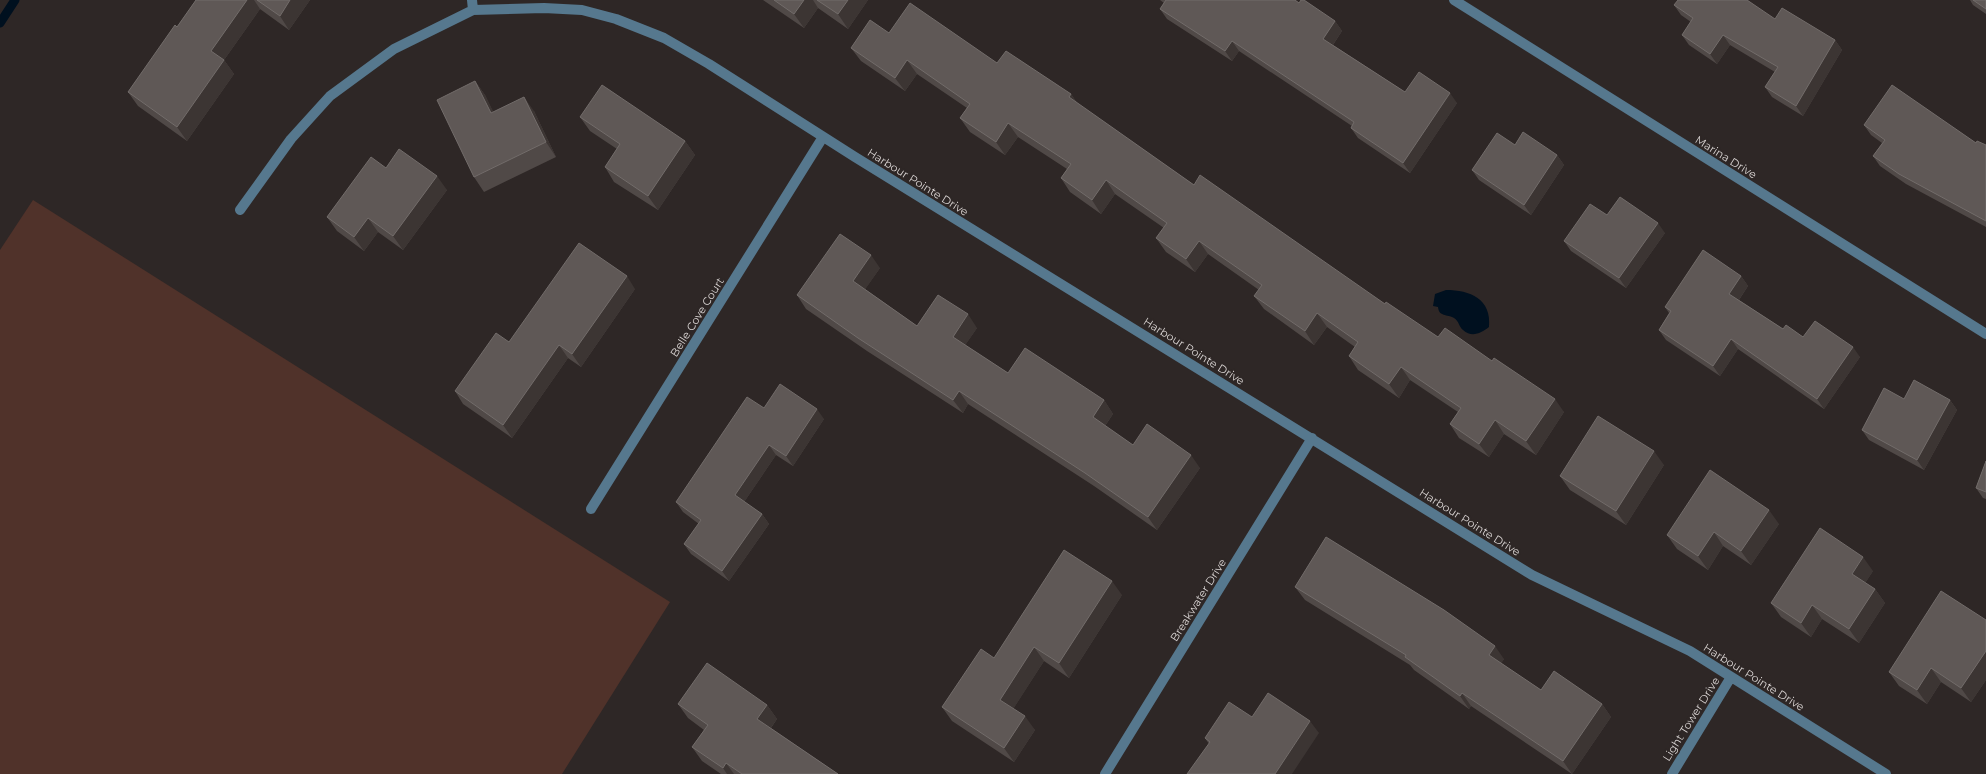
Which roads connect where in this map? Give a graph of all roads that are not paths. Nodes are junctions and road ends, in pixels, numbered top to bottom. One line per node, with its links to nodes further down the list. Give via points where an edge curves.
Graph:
1 (1454, 0): 5 (street, Marina Drive)
2 (472, 5): 3 (street, Harbour Pointe Drive, via 582,10 664,38); 4 (street, via 394,49 330,96 292,139)
3 (823, 137): 6 (street, Harbour Pointe Drive); 7 (street, Belle Cove Court)
4 (240, 210)
5 (1986, 334)
6 (1312, 438): 8 (street, Harbour Pointe Drive, via 1532,575 1690,651); 9 (street, Breakwater Drive)
7 (591, 509)
8 (1731, 677): 10 (street, Light Tower Drive); 11 (street, Harbour Pointe Drive)
9 (1105, 774)
10 (1672, 774)
11 (1886, 774)

